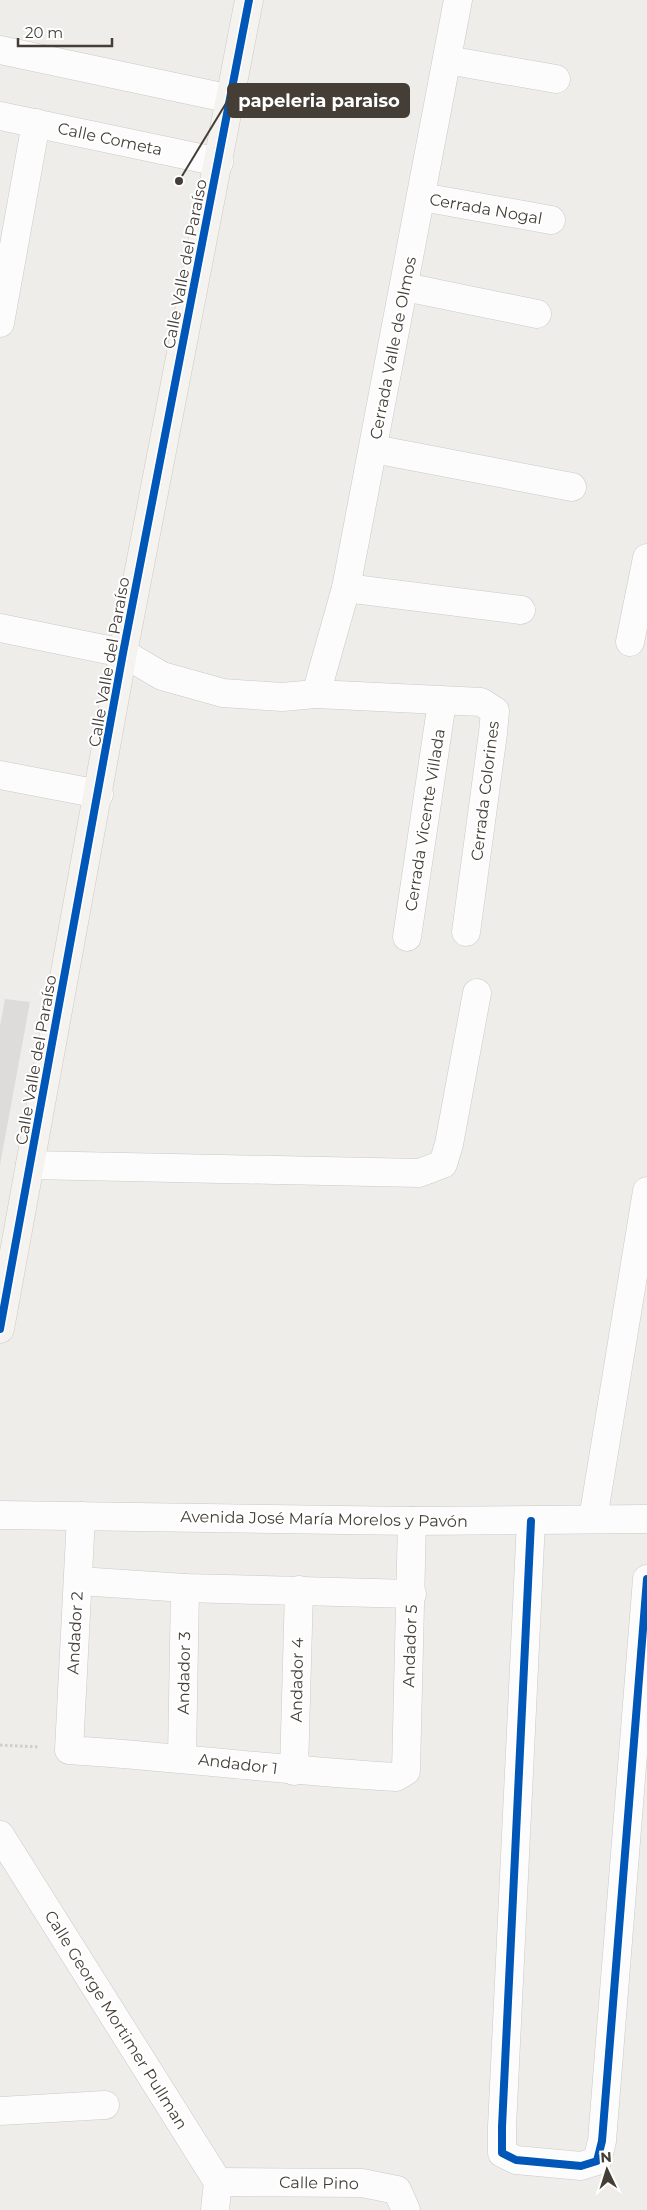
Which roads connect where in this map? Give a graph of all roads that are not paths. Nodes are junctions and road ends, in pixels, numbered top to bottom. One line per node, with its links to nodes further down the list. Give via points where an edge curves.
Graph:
1 (249, 0): 6 (street, Calle Valle del Paraíso)
2 (458, 0): 4 (street, Cerrada Valle de Olmos)
3 (0, 50): 6 (street)
4 (447, 60): 5 (street); 10 (street, Cerrada Valle de Olmos)
5 (556, 78)
6 (231, 99): 9 (street, Calle Valle del Paraíso)
7 (0, 116): 8 (street, Calle Cometa)
8 (36, 123): 9 (street, Calle Cometa); 14 (street)
9 (219, 162): 22 (street, Calle Valle del Paraíso)
10 (422, 197): 11 (street, Cerrada Nogal); 12 (street, Cerrada Valle de Olmos)
11 (551, 220)
12 (405, 287): 13 (street); 15 (street, Cerrada Valle de Olmos)
13 (537, 314)
14 (0, 323)
15 (374, 449): 16 (street); 18 (street, Cerrada Valle de Olmos)
16 (572, 487)
17 (647, 558): 21 (street)
18 (346, 588): 19 (street); 23 (street, Cerrada Valle de Olmos)
19 (522, 610)
20 (0, 628): 22 (street, Cerrada Colorines)
21 (630, 642)
22 (123, 653): 23 (street, Cerrada Colorines, via 162,676 223,693 282,697); 26 (street, Calle Valle del Paraíso)
23 (316, 694): 24 (street, Cerrada Colorines)
24 (442, 702): 27 (street, Cerrada Colorines, via 481,702 495,711); 28 (street, Cerrada Vicente Villada)
25 (0, 775): 26 (street)
26 (99, 794): 30 (street, Calle Valle del Paraíso)
27 (466, 932)
28 (407, 937)
29 (477, 993): 30 (street, via 450,1144 443,1164 419,1173)
30 (30, 1165): 32 (street, Calle Valle del Paraíso)
31 (647, 1191): 35 (street)
32 (0, 1329)
33 (0, 1515): 34 (street, Avenida José María Morelos y Pavón)
34 (81, 1516): 37 (street, Avenida José María Morelos y Pavón); 40 (street, Andador 2)
35 (594, 1519): 36 (street, Avenida José María Morelos y Pavón); 38 (street, Avenida José María Morelos y Pavón)
36 (647, 1519)
37 (412, 1521): 38 (street, Avenida José María Morelos y Pavón); 43 (street, Andador 5)
38 (531, 1521): 39 (street, via 502,2126 502,2153 516,2160 581,2166 597,2160 602,2141)
39 (647, 1579)
40 (78, 1581): 41 (street); 44 (street, Andador 2)
41 (185, 1588): 42 (street); 45 (street, Andador 3)
42 (299, 1590): 43 (street); 46 (street, Andador 4)
43 (412, 1594): 47 (street, Andador 5)
44 (68, 1750): 45 (street, Andador 1)
45 (182, 1758): 46 (street, Andador 1)
46 (294, 1771): 47 (street, Andador 1, via 396,1777)
47 (406, 1771)
48 (0, 1835): 51 (street, Calle George Mortimer Pullman)
49 (105, 2105): 50 (street)
50 (0, 2111)
51 (218, 2182): 52 (street); 53 (street, Calle Pino, via 362,2183 397,2190)
52 (215, 2210)
53 (406, 2210)

